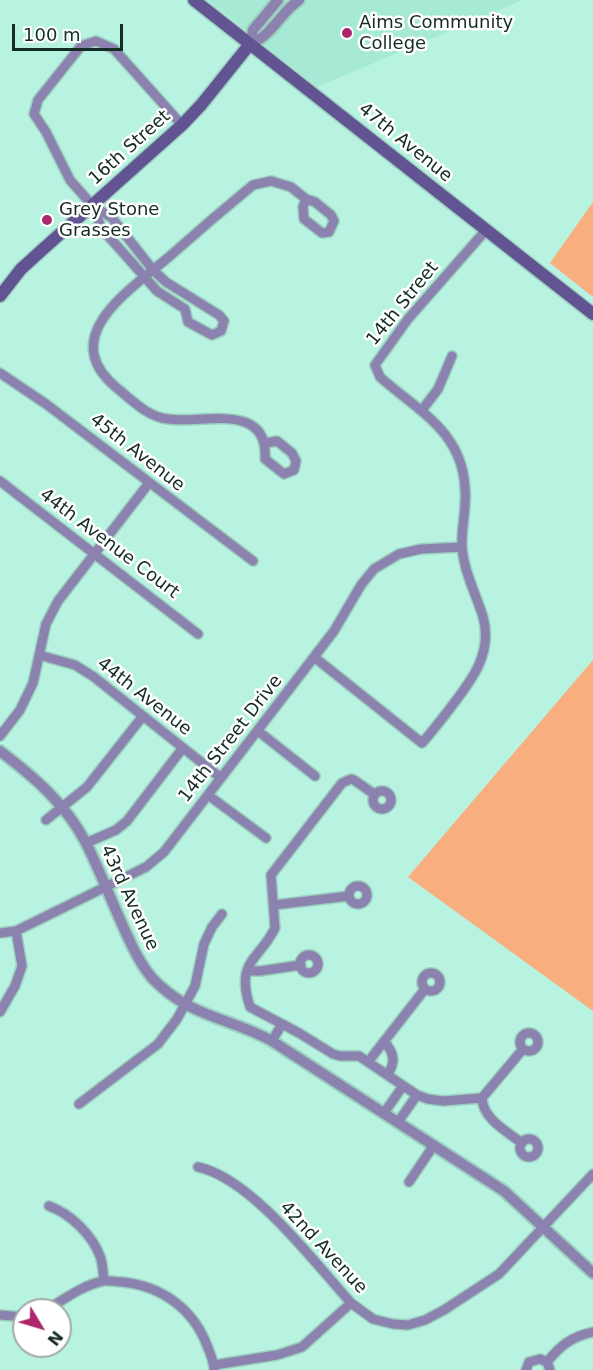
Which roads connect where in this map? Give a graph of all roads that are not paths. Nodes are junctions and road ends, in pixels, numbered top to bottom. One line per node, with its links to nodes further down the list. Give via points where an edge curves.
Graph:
1 (194, 0): 4 (main road, 47th Avenue)
2 (278, 0): 4 (street, via 253,30)
3 (299, 0): 4 (street, via 263,39)
4 (250, 44): 5 (main road, 16th Street); 8 (main road, 47th Avenue)
5 (182, 125): 7 (main road, 16th Street); 7 (street, via 114,49 96,41 81,46 38,100 34,114 70,180)
6 (306, 199): 9 (street, via 280,183 253,185)
7 (92, 206): 9 (street, via 112,218); 10 (street, via 102,229); 11 (main road, 16th Street, via 21,269)
8 (486, 230): 14 (main road, 47th Avenue); 17 (street, 14th Street, via 408,319 375,364 380,377)
9 (153, 270): 10 (street); 12 (street)
10 (145, 276): 13 (street, via 157,291); 18 (street, via 104,315 94,334 94,356 106,379 154,416 169,420 232,419 250,425)
11 (0, 296)
12 (192, 298): 13 (street); 13 (street, via 219,315 224,321 221,331 212,335 188,322)
13 (185, 309)
14 (593, 314)
15 (452, 356): 17 (street, via 438,389)
16 (0, 373): 20 (street, 45th Avenue)
17 (422, 410): 21 (street, 14th Street, via 444,431 464,473)
18 (266, 443)
19 (0, 481): 22 (street, 44th Avenue Court)
20 (149, 483): 22 (street); 23 (street, 45th Avenue)
21 (462, 547): 26 (street, 14th Street Drive, via 399,554 374,569); 26 (street, 14th Street, via 468,578 483,618 483,655 477,672 422,743)
22 (96, 554): 24 (street, 44th Avenue Court); 25 (street, via 49,615)
23 (253, 561)
24 (198, 634)
25 (39, 655): 27 (street, 44th Avenue, via 75,665); 29 (street, via 26,700)
26 (314, 657): 28 (street, 14th Street Drive)
27 (143, 716): 30 (street, 44th Avenue); 36 (street, via 87,787)
28 (258, 731): 32 (street); 33 (street, 14th Street Drive)
29 (0, 736)
30 (182, 748): 33 (street, 44th Avenue); 39 (street, via 127,821)
31 (0, 751): 36 (street, 43rd Avenue)
32 (315, 776)
33 (221, 778): 35 (street, 14th Street Drive)
34 (374, 794): 42 (street, via 354,780 342,783 271,875)
35 (208, 795): 38 (street); 40 (street, 14th Street Drive, via 164,852 146,867)
36 (63, 807): 37 (street); 39 (street, 43rd Avenue)
37 (46, 820)
38 (266, 838)
39 (86, 843): 40 (street, 43rd Avenue)
40 (105, 889): 44 (street, 14th Street Drive); 49 (street, 43rd Avenue, via 140,963)
41 (349, 896): 42 (street)
42 (274, 905): 47 (street, via 274,931)
43 (222, 914): 49 (street, via 208,934 195,986)
44 (16, 931): 45 (street, 14th Street Drive); 50 (street, via 22,966)
45 (0, 933)
46 (301, 965): 47 (street)
47 (247, 971): 51 (street, via 250,1007)
48 (425, 989): 55 (street)
49 (185, 1005): 53 (street, 43rd Avenue); 62 (street, via 158,1044)
50 (0, 1011)
51 (267, 1017): 52 (street); 53 (street)
52 (282, 1024): 54 (street); 57 (street, via 333,1054 359,1056)
53 (259, 1034): 54 (street, 43rd Avenue)
54 (272, 1041): 63 (street, 43rd Avenue)
55 (384, 1041): 57 (street); 58 (street, via 394,1059)
56 (523, 1049): 61 (street)
57 (368, 1062): 58 (street)
58 (388, 1074): 59 (street)
59 (403, 1086): 60 (street); 63 (street)
60 (417, 1095): 61 (street, via 443,1101); 64 (street)
61 (482, 1098): 65 (street, via 482,1107 489,1117)
62 (79, 1104)
63 (384, 1113): 64 (street, 43rd Avenue)
64 (398, 1122): 66 (street, 43rd Avenue)
65 (522, 1143)
66 (434, 1145): 69 (street); 71 (street, 43rd Avenue, via 504,1191)
67 (198, 1167): 75 (street, 42nd Avenue, via 224,1177 271,1215)
68 (593, 1174): 71 (street, 42nd Avenue)
69 (409, 1182)
70 (49, 1206): 73 (street, via 87,1234 101,1259)
71 (543, 1227): 72 (street, 43rd Avenue); 75 (street, 42nd Avenue, via 499,1274 425,1320 393,1324 373,1319)
72 (593, 1273)
73 (104, 1281): 74 (street); 78 (street, via 150,1287 183,1308 205,1338)
74 (66, 1298)
75 (351, 1303): 78 (street, via 302,1347 277,1356)
76 (593, 1332): 77 (street, via 569,1340)
77 (548, 1366): 79 (street, via 536,1359 529,1362)
78 (214, 1367)
79 (526, 1370)

